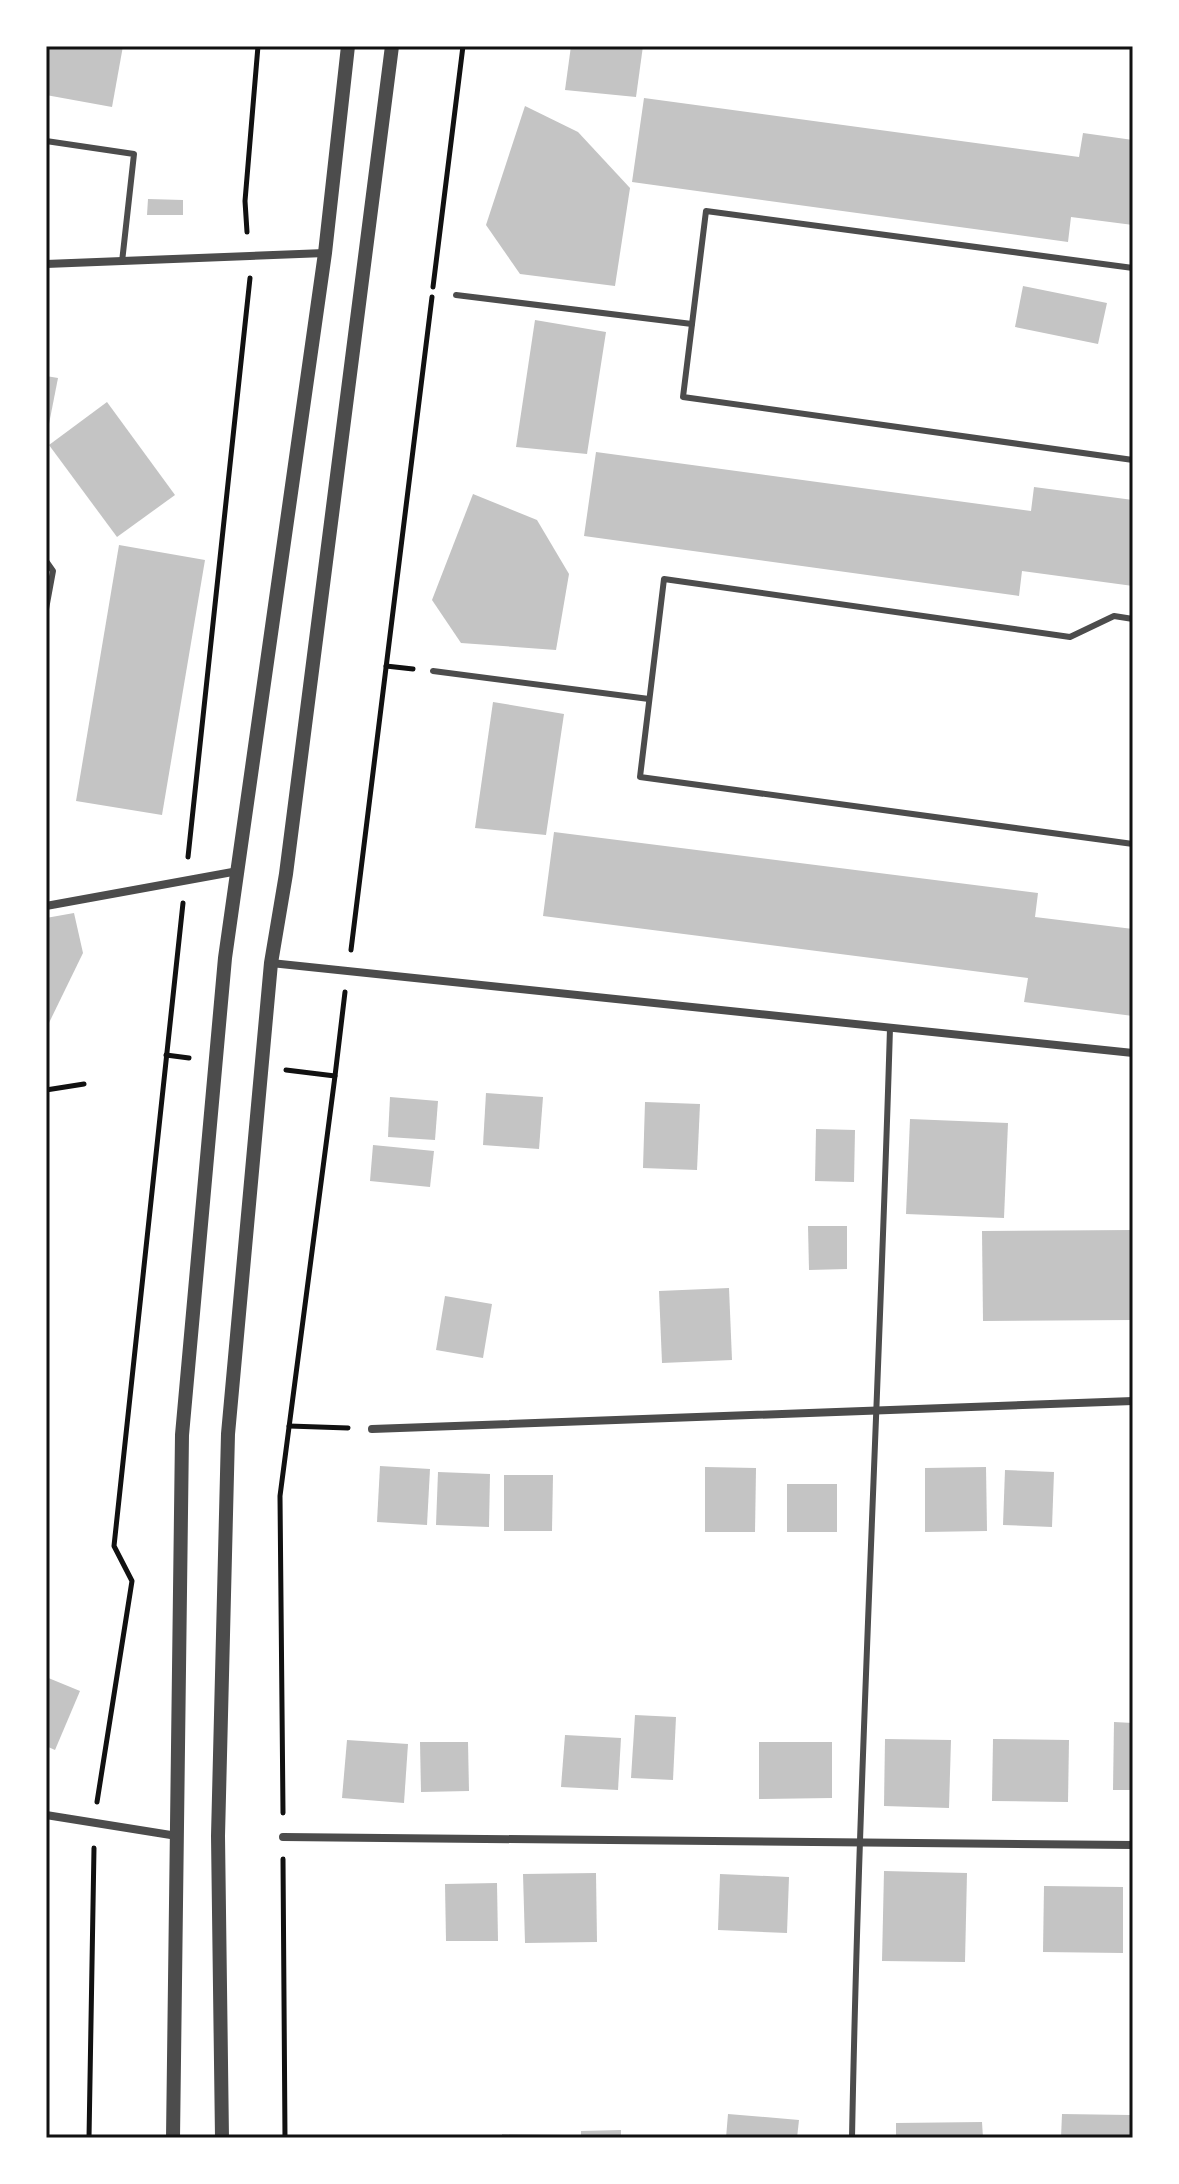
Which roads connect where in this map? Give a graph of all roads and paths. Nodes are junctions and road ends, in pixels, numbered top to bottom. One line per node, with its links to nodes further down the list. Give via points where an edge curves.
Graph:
1 (258, 46): 7 (path, via 245,201)
2 (348, 46): 6 (street)
3 (392, 46): 23 (street)
4 (463, 46): 24 (path)
5 (46, 141): 8 (lane, via 134,154)
6 (325, 253): 7 (street); 20 (street)
7 (249, 257): 8 (street); 21 (path)
8 (122, 262): 9 (street)
9 (46, 264)
10 (1133, 268): 12 (lane, via 706,211)
11 (456, 295): 12 (lane)
12 (692, 324): 13 (lane, via 683,397)
13 (1133, 460)
14 (46, 561): 15 (lane, via 53,571)
15 (46, 609)
16 (1133, 619): 18 (lane, via 1114,616 1070,637 664,579)
17 (433, 671): 18 (lane)
18 (649, 699): 19 (lane, via 640,777)
19 (1133, 844)
20 (241, 871): 21 (street); 36 (street, via 225,958 182,1435)
21 (185, 880): 22 (street); 35 (path, via 114,1546 132,1581)
22 (46, 906)
23 (271, 963): 24 (street); 42 (street, via 228,1434 218,1836)
24 (348, 971): 25 (street)
25 (890, 1028): 26 (street); 31 (lane)
26 (1133, 1053)
27 (335, 1076): 32 (path)
28 (84, 1084): 29 (path)
29 (46, 1090)
30 (1133, 1401): 31 (street)
31 (879, 1410): 33 (street); 38 (lane)
32 (289, 1426): 33 (path); 37 (path, via 280,1496)
33 (372, 1429)
34 (46, 1815): 35 (street)
35 (94, 1823): 36 (street); 40 (path)
36 (177, 1836): 41 (street)
37 (283, 1837): 38 (street); 43 (path)
38 (858, 1840): 39 (street); 44 (lane)
39 (1133, 1845)
40 (89, 2138)
41 (173, 2138)
42 (222, 2138)
43 (285, 2138)
44 (852, 2138)

